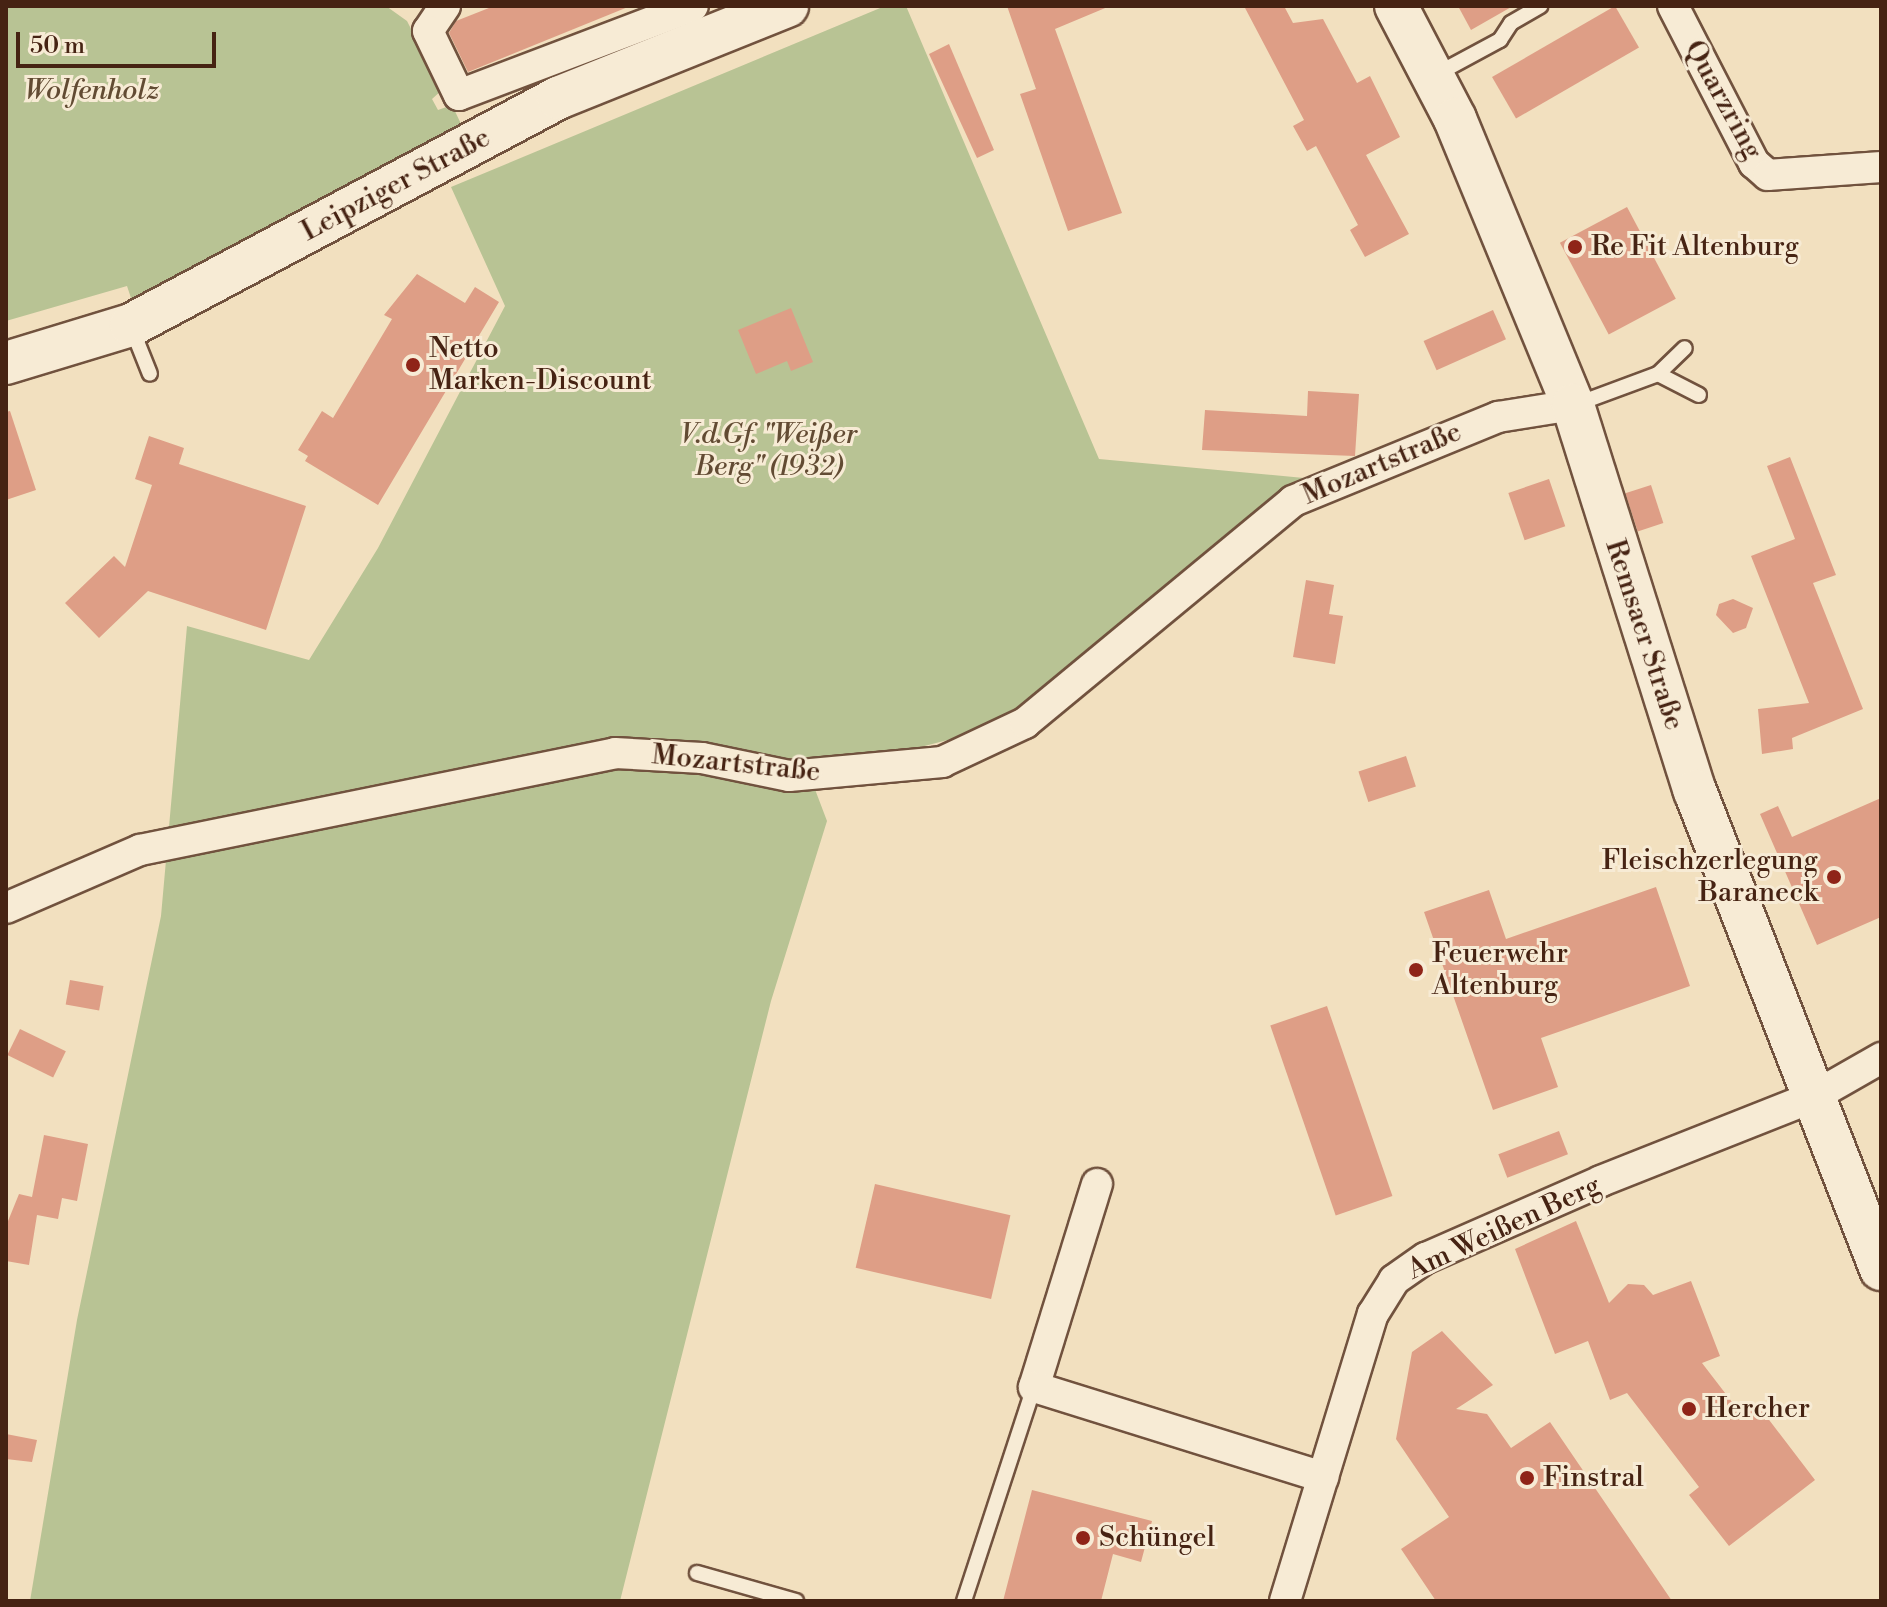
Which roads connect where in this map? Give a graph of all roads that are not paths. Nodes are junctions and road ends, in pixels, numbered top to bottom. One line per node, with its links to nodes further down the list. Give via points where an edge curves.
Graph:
1 (445, 6): 2 (street, Leipziger Straße, via 428,31 459,95)
2 (693, 6)
3 (787, 6): 9 (street, Leipziger Straße, via 558,98)
4 (1396, 6): 7 (street, Remsaer Straße)
5 (1540, 6): 7 (lane, via 1511,23 1500,40)
6 (1673, 6): 8 (street, Quarzring, via 1768,175)
7 (1434, 75): 15 (street, Remsaer Straße)
8 (1881, 167)
9 (131, 325): 11 (street, Leipziger Straße); 12 (lane)
10 (1685, 348): 13 (lane)
11 (6, 363)
12 (150, 374)
13 (1658, 374): 14 (lane); 15 (lane)
14 (1699, 395)
15 (1573, 405): 16 (street, Mozartstraße, via 1498,417 1293,501 1025,723 942,762 789,776 702,758 615,753 140,850); 18 (street, Remsaer Straße, via 1631,603)
16 (6, 908)
17 (1881, 1058): 18 (street, Am Weißen Berg)
18 (1811, 1098): 20 (street, Remsaer Straße); 22 (street, Am Weißen Berg, via 1601,1181 1426,1258 1394,1280 1373,1314)
19 (1097, 1184): 21 (street)
20 (1881, 1269)
21 (1034, 1387): 22 (street); 25 (lane)
22 (1323, 1477): 26 (street, Am Weißen Berg)
23 (697, 1573): 24 (lane)
24 (796, 1601)
25 (964, 1601)
26 (1285, 1601)

